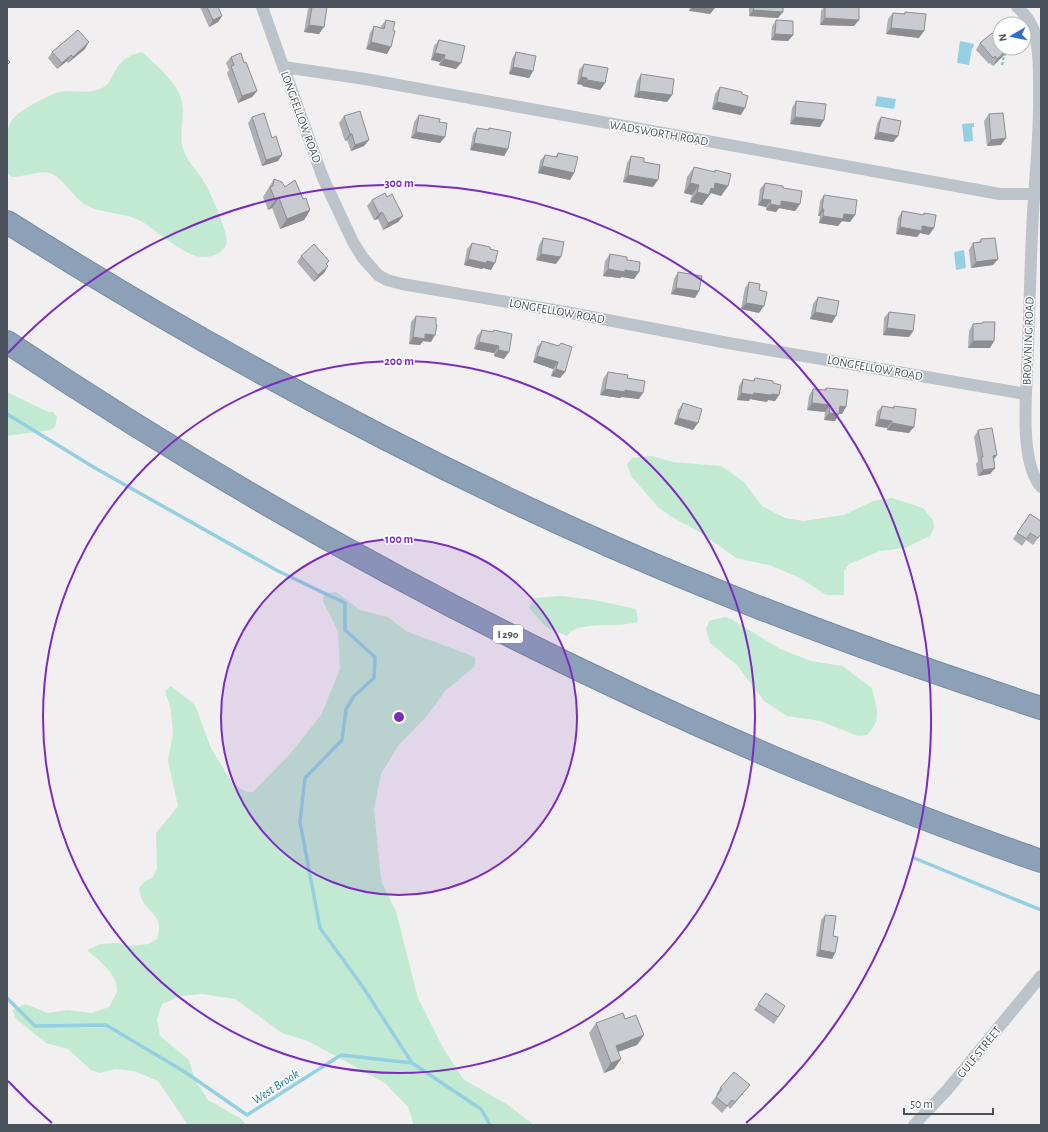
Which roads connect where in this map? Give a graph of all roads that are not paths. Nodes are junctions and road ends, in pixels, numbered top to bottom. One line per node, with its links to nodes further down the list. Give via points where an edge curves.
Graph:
1 (262, 7): 3 (street, LONGFELLOW ROAD)
2 (1017, 7): 4 (street, BROWNING ROAD, via 1032,26 1038,55 1040,113)
3 (284, 67): 4 (street, WADSWORTH ROAD, via 1000,194); 7 (street, LONGFELLOW ROAD, via 323,178 350,237 363,258 382,278 408,285 728,344)
4 (1035, 194): 7 (street, BROWNING ROAD)
5 (7, 222): 9 (highway, via 111,286 319,404 516,502 666,570 789,619 910,664)
6 (7, 342): 10 (highway, I 290, via 111,410 239,488 376,565 505,633 690,722 884,803)
7 (1026, 394): 8 (street, BROWNING ROAD, via 1028,456 1031,472)
8 (1041, 488)
9 (1041, 708)
10 (1041, 861)
11 (1041, 976): 12 (street, GULF STREET, via 947,1090)
12 (914, 1125)

